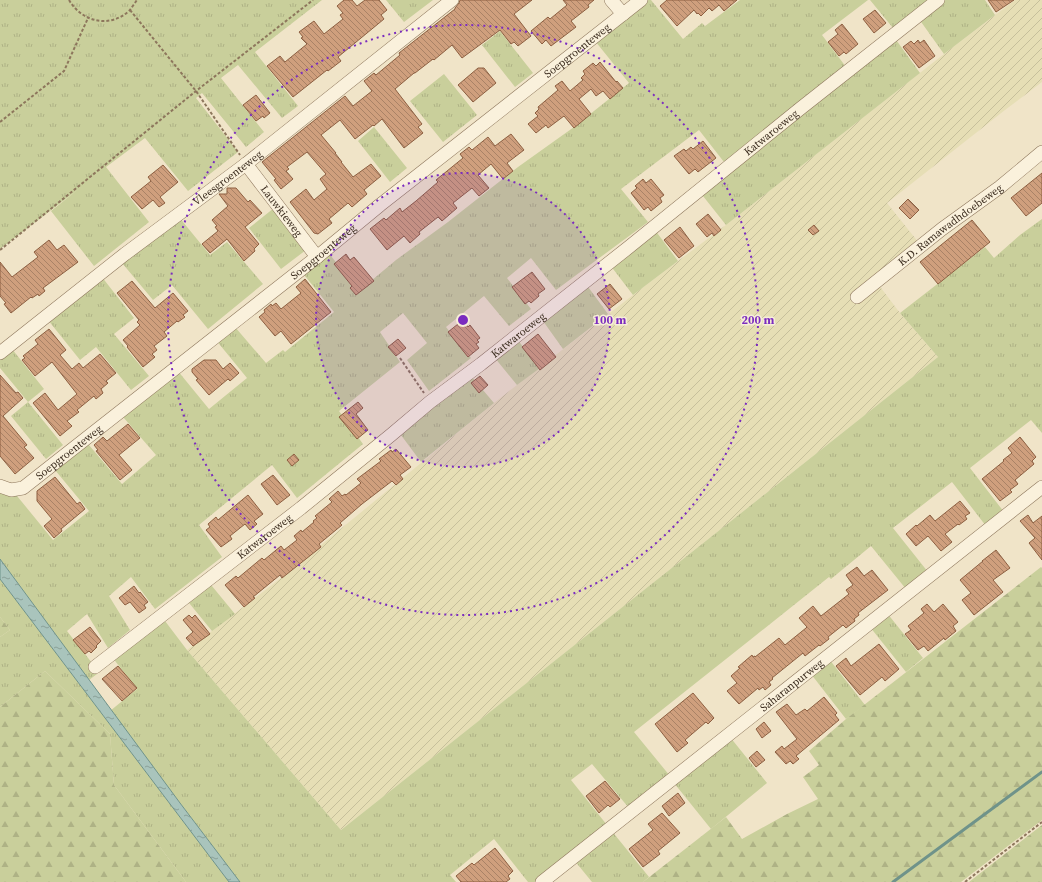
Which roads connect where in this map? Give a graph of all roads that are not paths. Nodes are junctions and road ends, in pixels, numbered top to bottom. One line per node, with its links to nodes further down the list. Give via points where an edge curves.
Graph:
1 (452, 0): 7 (street, Vleesgroenteweg)
2 (611, 0): 5 (street)
3 (641, 0): 5 (street, Soepgroenteweg)
4 (938, 0): 13 (street, Katwaroeweg, via 430,402 301,508)
5 (623, 14): 8 (street, Soepgroenteweg, via 380,205)
6 (1042, 152): 9 (street, K.D. Ramawadhdoebeweg)
7 (246, 164): 8 (street, Lauwkieweg); 10 (street, Vleesgroenteweg, via 125,254)
8 (318, 257): 11 (street, Soepgroenteweg, via 23,488 11,490)
9 (858, 297)
10 (0, 353)
11 (0, 486)
12 (1042, 487): 14 (street, Saharanpurweg)
13 (95, 667)
14 (542, 882)

